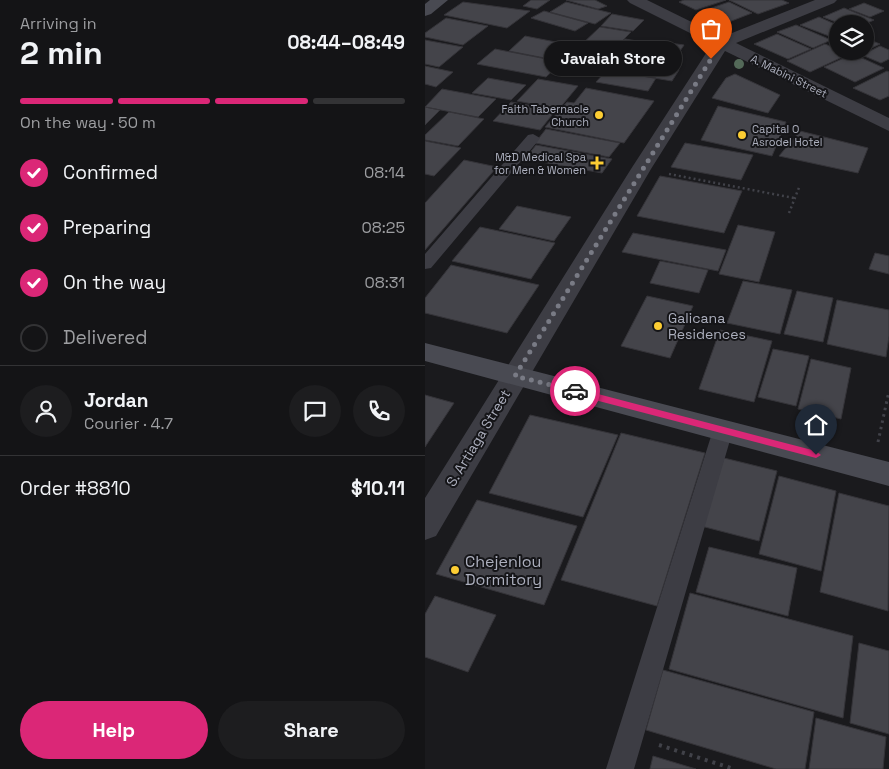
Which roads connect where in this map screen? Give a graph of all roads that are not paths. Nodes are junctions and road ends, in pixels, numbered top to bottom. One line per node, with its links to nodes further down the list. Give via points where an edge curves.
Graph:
1 (440, 0): 4 (street)
2 (635, 0): 5 (street, A. Mabini Street)
3 (829, 0): 5 (street)
4 (425, 11)
5 (721, 43): 6 (street, A. Mabini Street); 10 (street, S. Artiaga Street)
6 (889, 125)
7 (533, 138): 8 (lane)
8 (425, 264)
9 (425, 352): 10 (street)
10 (515, 376): 11 (street); 13 (street, S. Artiaga Street)
11 (723, 430): 12 (street); 14 (lane)
12 (881, 471)
13 (425, 526)
14 (620, 769)

